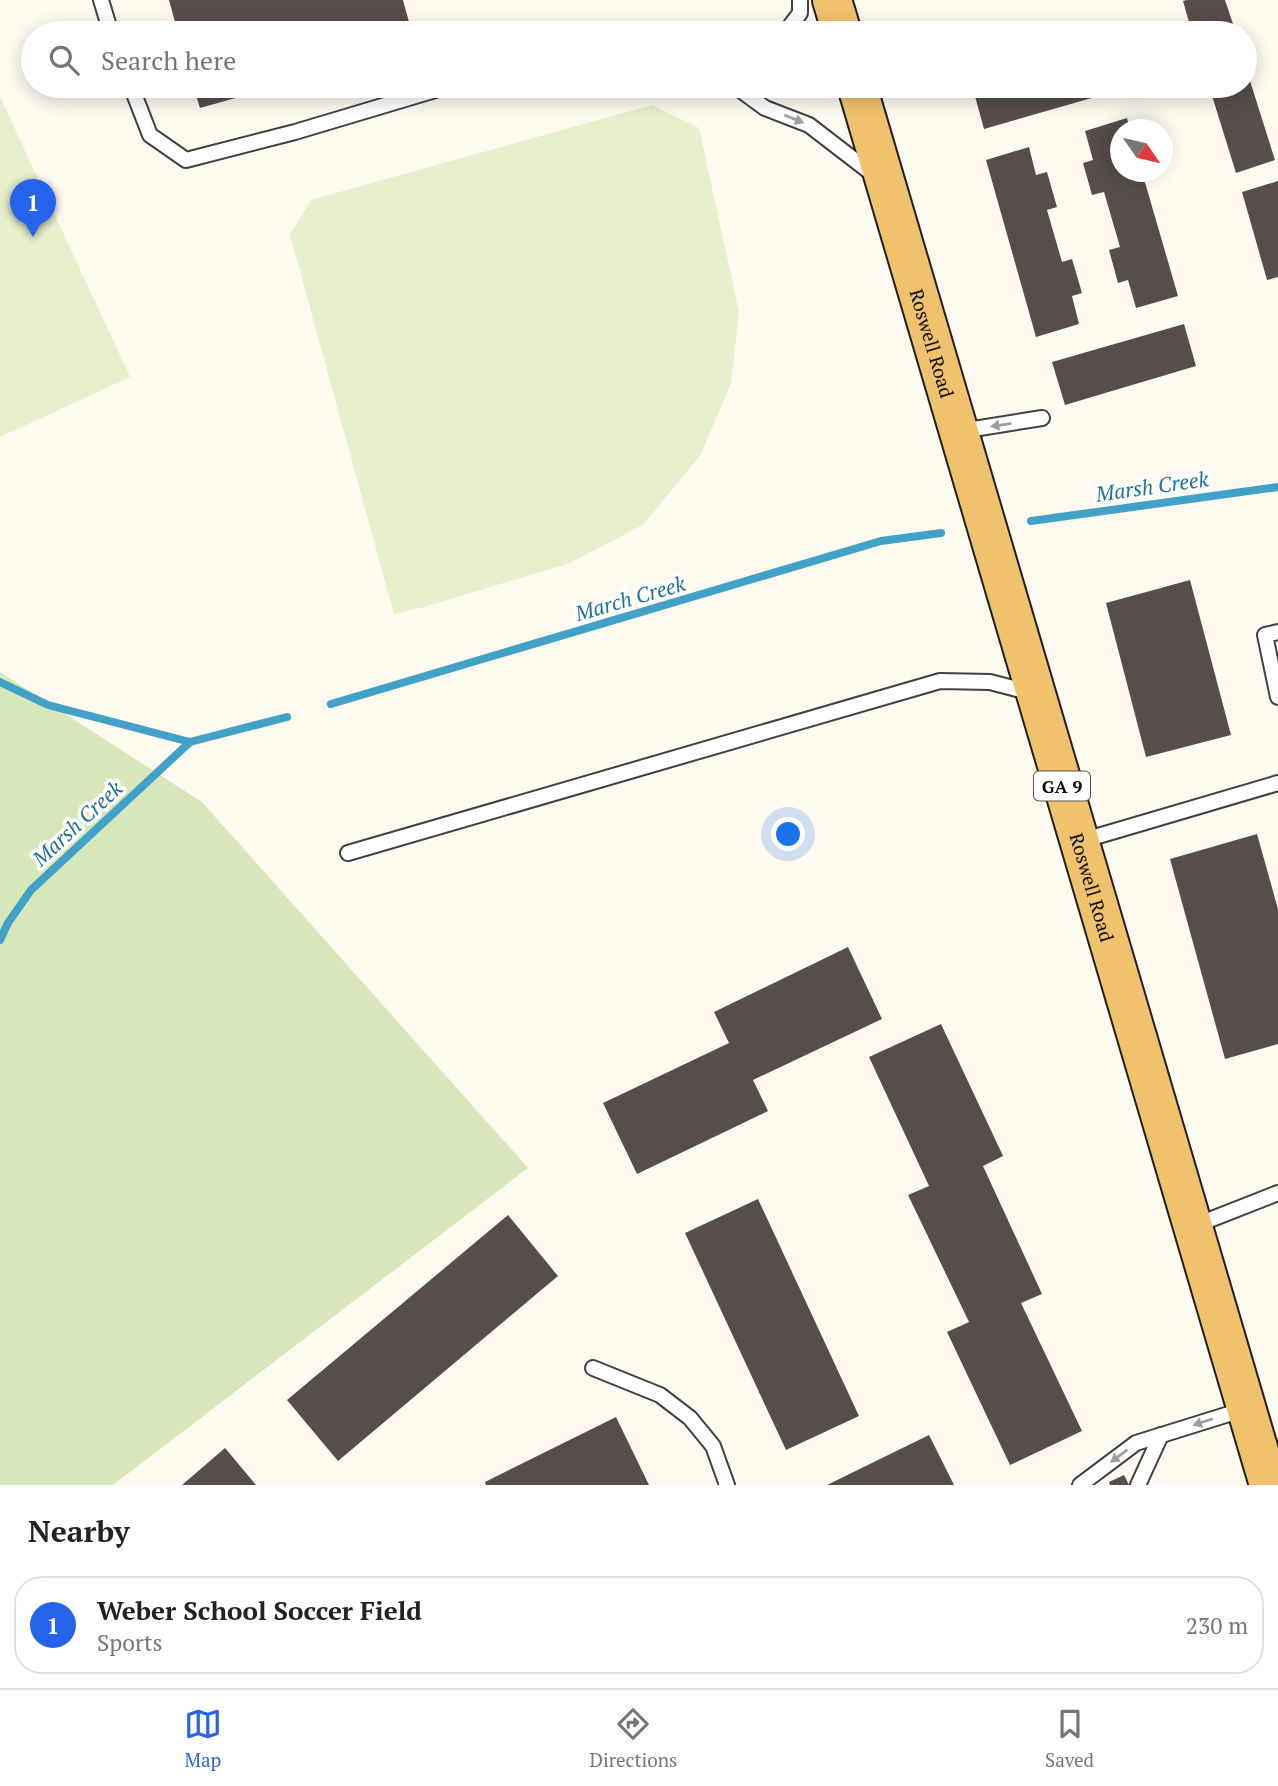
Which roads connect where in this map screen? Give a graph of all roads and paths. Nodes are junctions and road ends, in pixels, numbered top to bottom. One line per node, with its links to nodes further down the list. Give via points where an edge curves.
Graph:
1 (101, 0): 4 (lane)
2 (800, 0): 5 (lane, via 800,13)
3 (832, 0): 6 (main road)
4 (107, 21)
5 (794, 21)
6 (838, 21)
7 (136, 98): 8 (lane, via 150,135 186,160)
8 (409, 98)
9 (751, 98): 11 (lane, one-way to 11, via 809,125 876,178)
10 (861, 98): 11 (main road, Roswell Road / GA 9)
11 (891, 202): 13 (main road, Roswell Road / GA 9)
12 (1042, 418): 13 (lane, one-way to 13)
13 (959, 431): 15 (main road, Roswell Road / GA 9)
14 (1278, 632): 16 (lane, via 1265,635)
15 (1034, 694): 18 (main road, Roswell Road / GA 9); 19 (lane, via 990,682 940,681)
16 (1278, 697)
17 (1278, 783): 18 (lane)
18 (1079, 842): 21 (main road, Roswell Road / GA 9)
19 (348, 853)
20 (1278, 1193): 21 (lane)
21 (1192, 1226): 23 (main road, Roswell Road / GA 9)
22 (593, 1368): 25 (lane, via 660,1395 690,1418 713,1446)
23 (1246, 1409): 24 (lane, one-way to 24); 28 (main road, Roswell Road / GA 9)
24 (1161, 1435): 26 (lane, one-way to 26, via 1136,1444); 27 (lane)
25 (727, 1485)
26 (1080, 1485)
27 (1138, 1485)
28 (1269, 1485)

